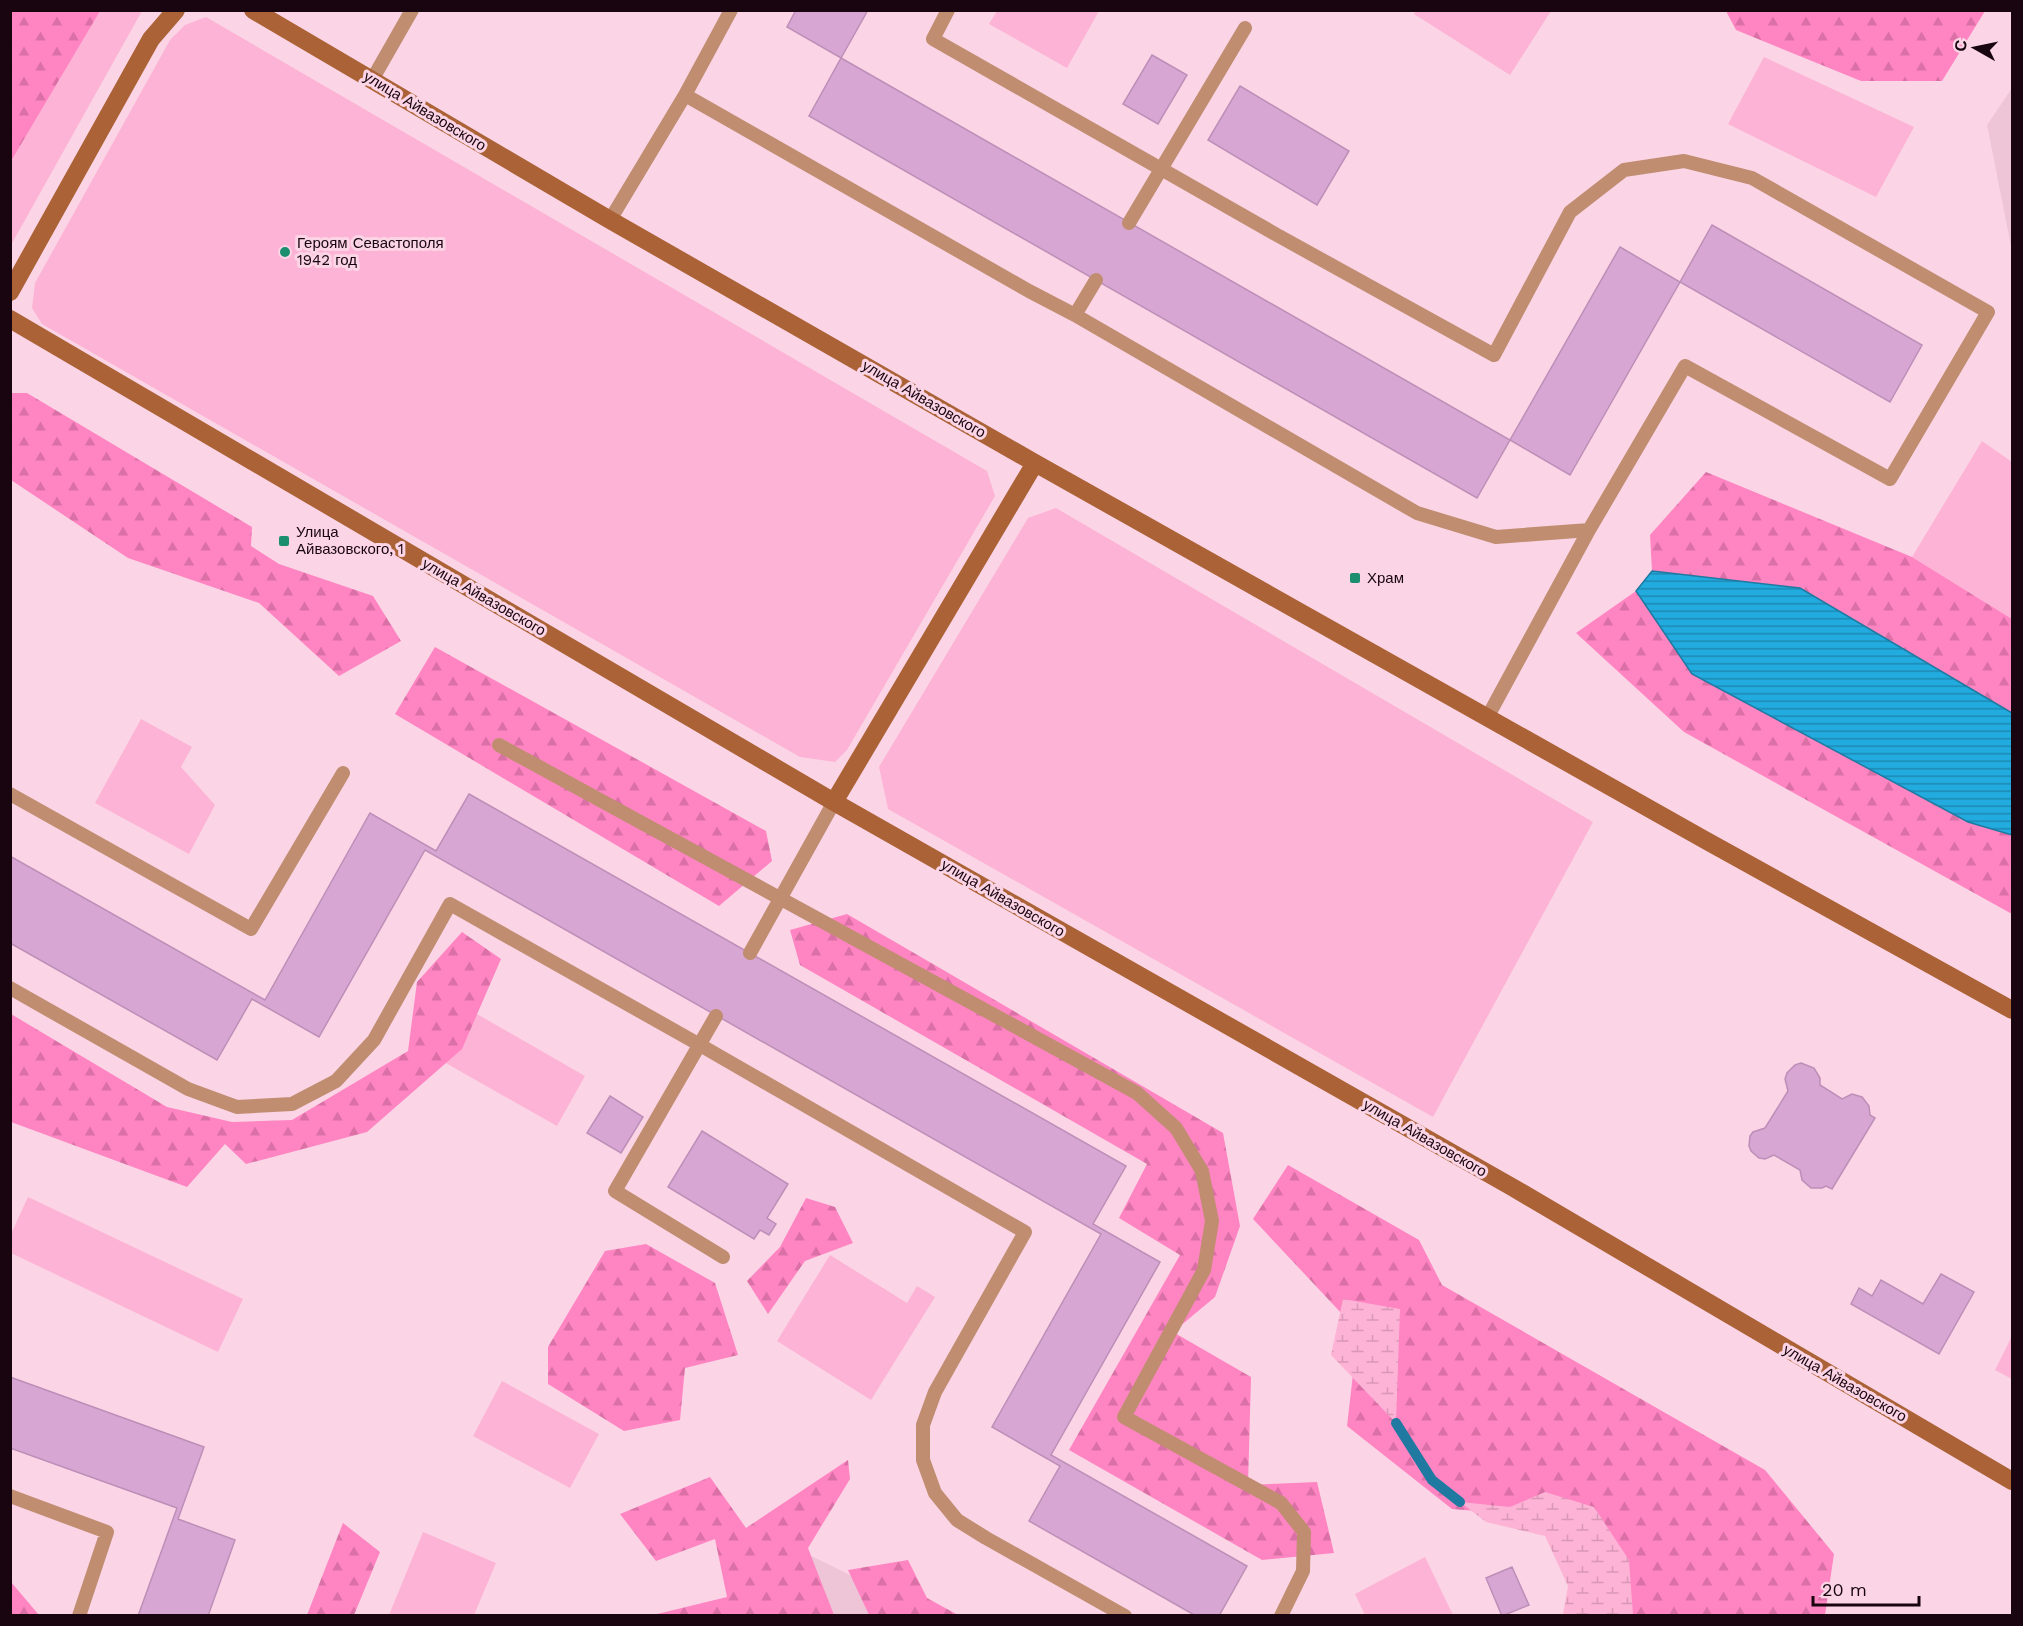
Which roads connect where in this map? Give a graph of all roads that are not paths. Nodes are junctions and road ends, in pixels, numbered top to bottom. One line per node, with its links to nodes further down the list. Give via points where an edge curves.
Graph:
1 (176, 10): 13 (main road, via 151,39)
2 (253, 10): 7 (main road, улица Айвазовского)
3 (412, 10): 7 (lane)
4 (731, 10): 8 (lane)
5 (948, 10): 9 (lane, via 933,39)
6 (1245, 28): 9 (lane)
7 (372, 80): 10 (main road, улица Айвазовского)
8 (685, 95): 10 (lane); 14 (lane)
9 (1161, 168): 11 (lane); 17 (lane, via 1494,355 1570,212 1624,170 1684,161 1752,178 1988,312 1890,479 1685,366)
10 (610, 220): 16 (main road, улица Айвазовского)
11 (1129, 223)
12 (1096, 280): 14 (lane)
13 (10, 292)
14 (1075, 315): 17 (lane, via 1417,513 1496,537)
15 (10, 319): 22 (main road, улица Айвазовского)
16 (1035, 463): 18 (main road, улица Айвазовского); 22 (main road)
17 (1589, 530): 18 (lane)
18 (1487, 718): 26 (main road, улица Айвазовского)
19 (499, 745): 23 (lane)
20 (343, 773): 21 (lane, via 251,929)
21 (10, 794)
22 (834, 802): 23 (lane); 30 (main road, улица Айвазовского, via 1512,1187)
23 (780, 898): 24 (lane); 34 (lane, via 1137,1094 1176,1128 1202,1171 1212,1221 1204,1270 1124,1417 1281,1503 1304,1532 1303,1571)
24 (750, 953)
25 (10, 988): 28 (lane, via 188,1089 237,1107 292,1104 336,1081 374,1040 450,904)
26 (2013, 1010)
27 (716, 1016): 28 (lane)
28 (700, 1045): 29 (lane, via 615,1191); 33 (lane, via 1024,1232 935,1392 923,1425 923,1460 935,1493 957,1520)
29 (723, 1257)
30 (2013, 1481)
31 (10, 1496): 32 (lane, via 107,1532)
32 (79, 1616)
33 (1125, 1616)
34 (1281, 1616)

